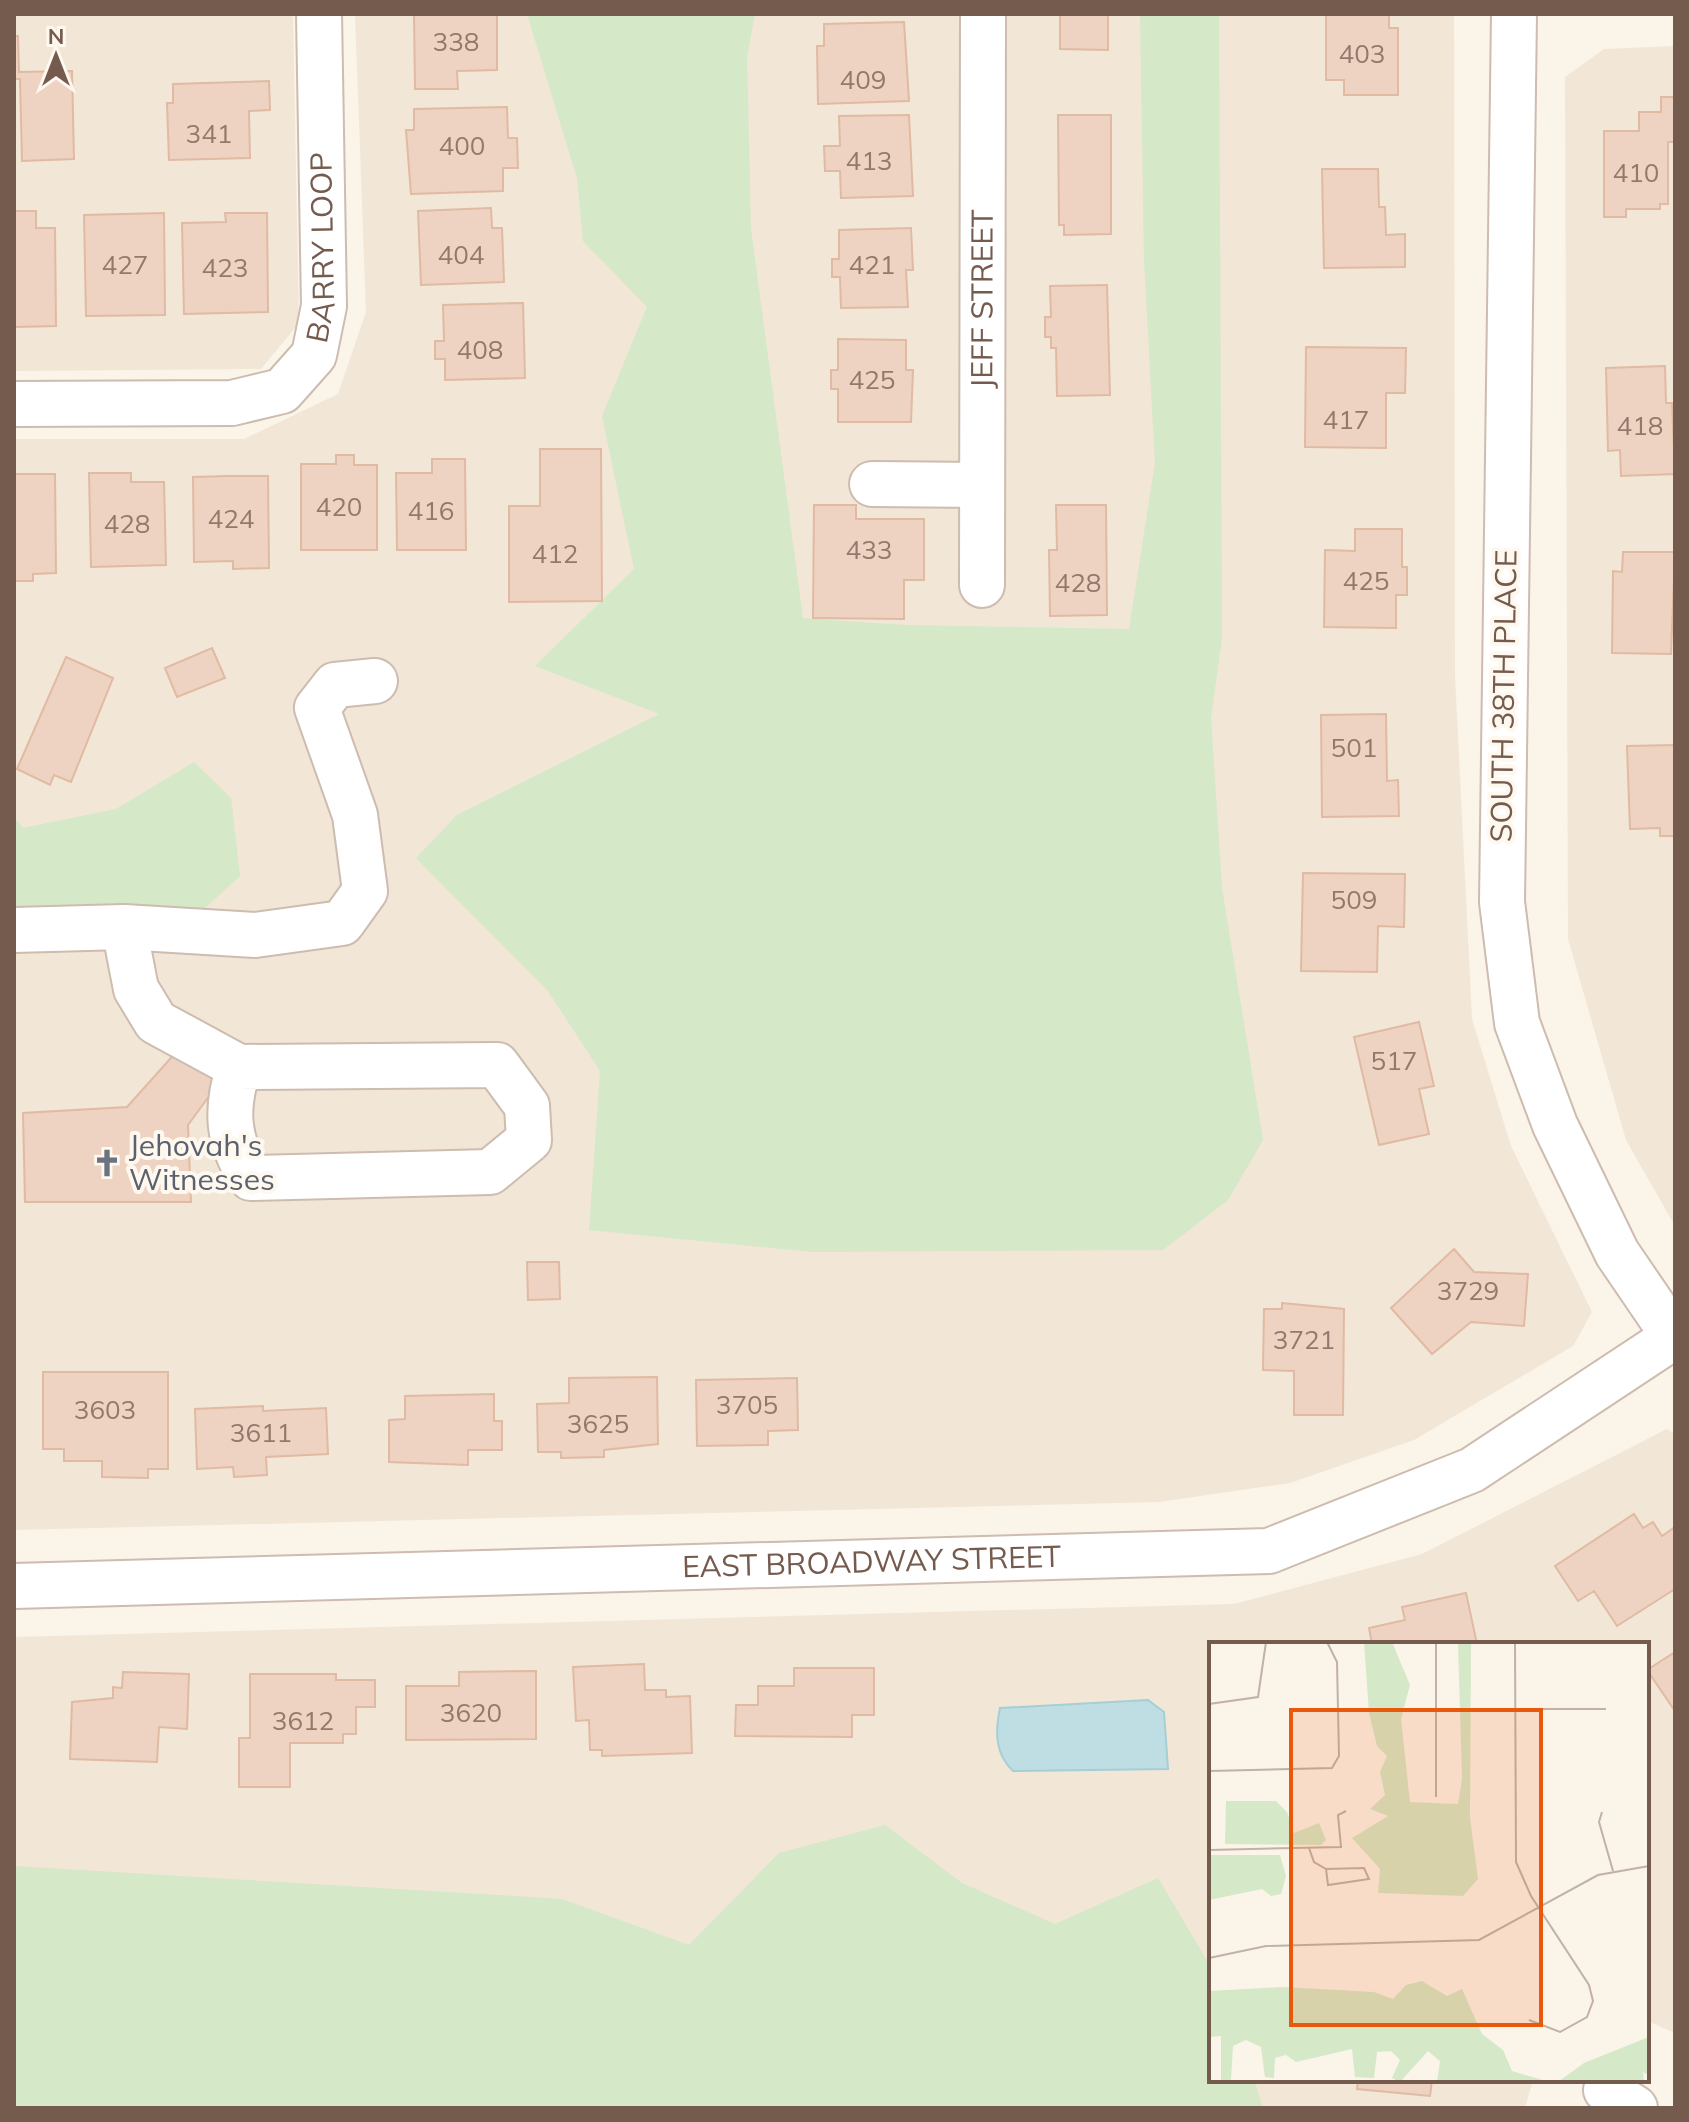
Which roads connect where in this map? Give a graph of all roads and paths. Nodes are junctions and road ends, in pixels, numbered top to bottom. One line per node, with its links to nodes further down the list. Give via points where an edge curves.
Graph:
1 (319, 14): 4 (street, BARRY LOOP, via 324,306 314,355 282,391 232,403)
2 (983, 14): 6 (street, JEFF STREET)
3 (1514, 14): 12 (street, SOUTH 38TH PLACE, via 1502,902 1517,1023 1555,1125 1617,1253)
4 (14, 404)
5 (872, 484): 6 (street)
6 (982, 485): 7 (street, JEFF STREET)
7 (982, 585)
8 (375, 681): 9 (street, via 335,685 317,708 355,815 365,891 342,923 255,935)
9 (124, 927): 10 (street); 11 (street, via 136,989 156,1022)
10 (14, 930)
11 (239, 1067): 11 (street, via 229,1095 229,1127 237,1156 251,1178 490,1172 529,1140 527,1106 497,1065)
12 (1675, 1336): 13 (street, EAST BROADWAY STREET, via 1472,1470 1269,1551)
13 (14, 1586)

